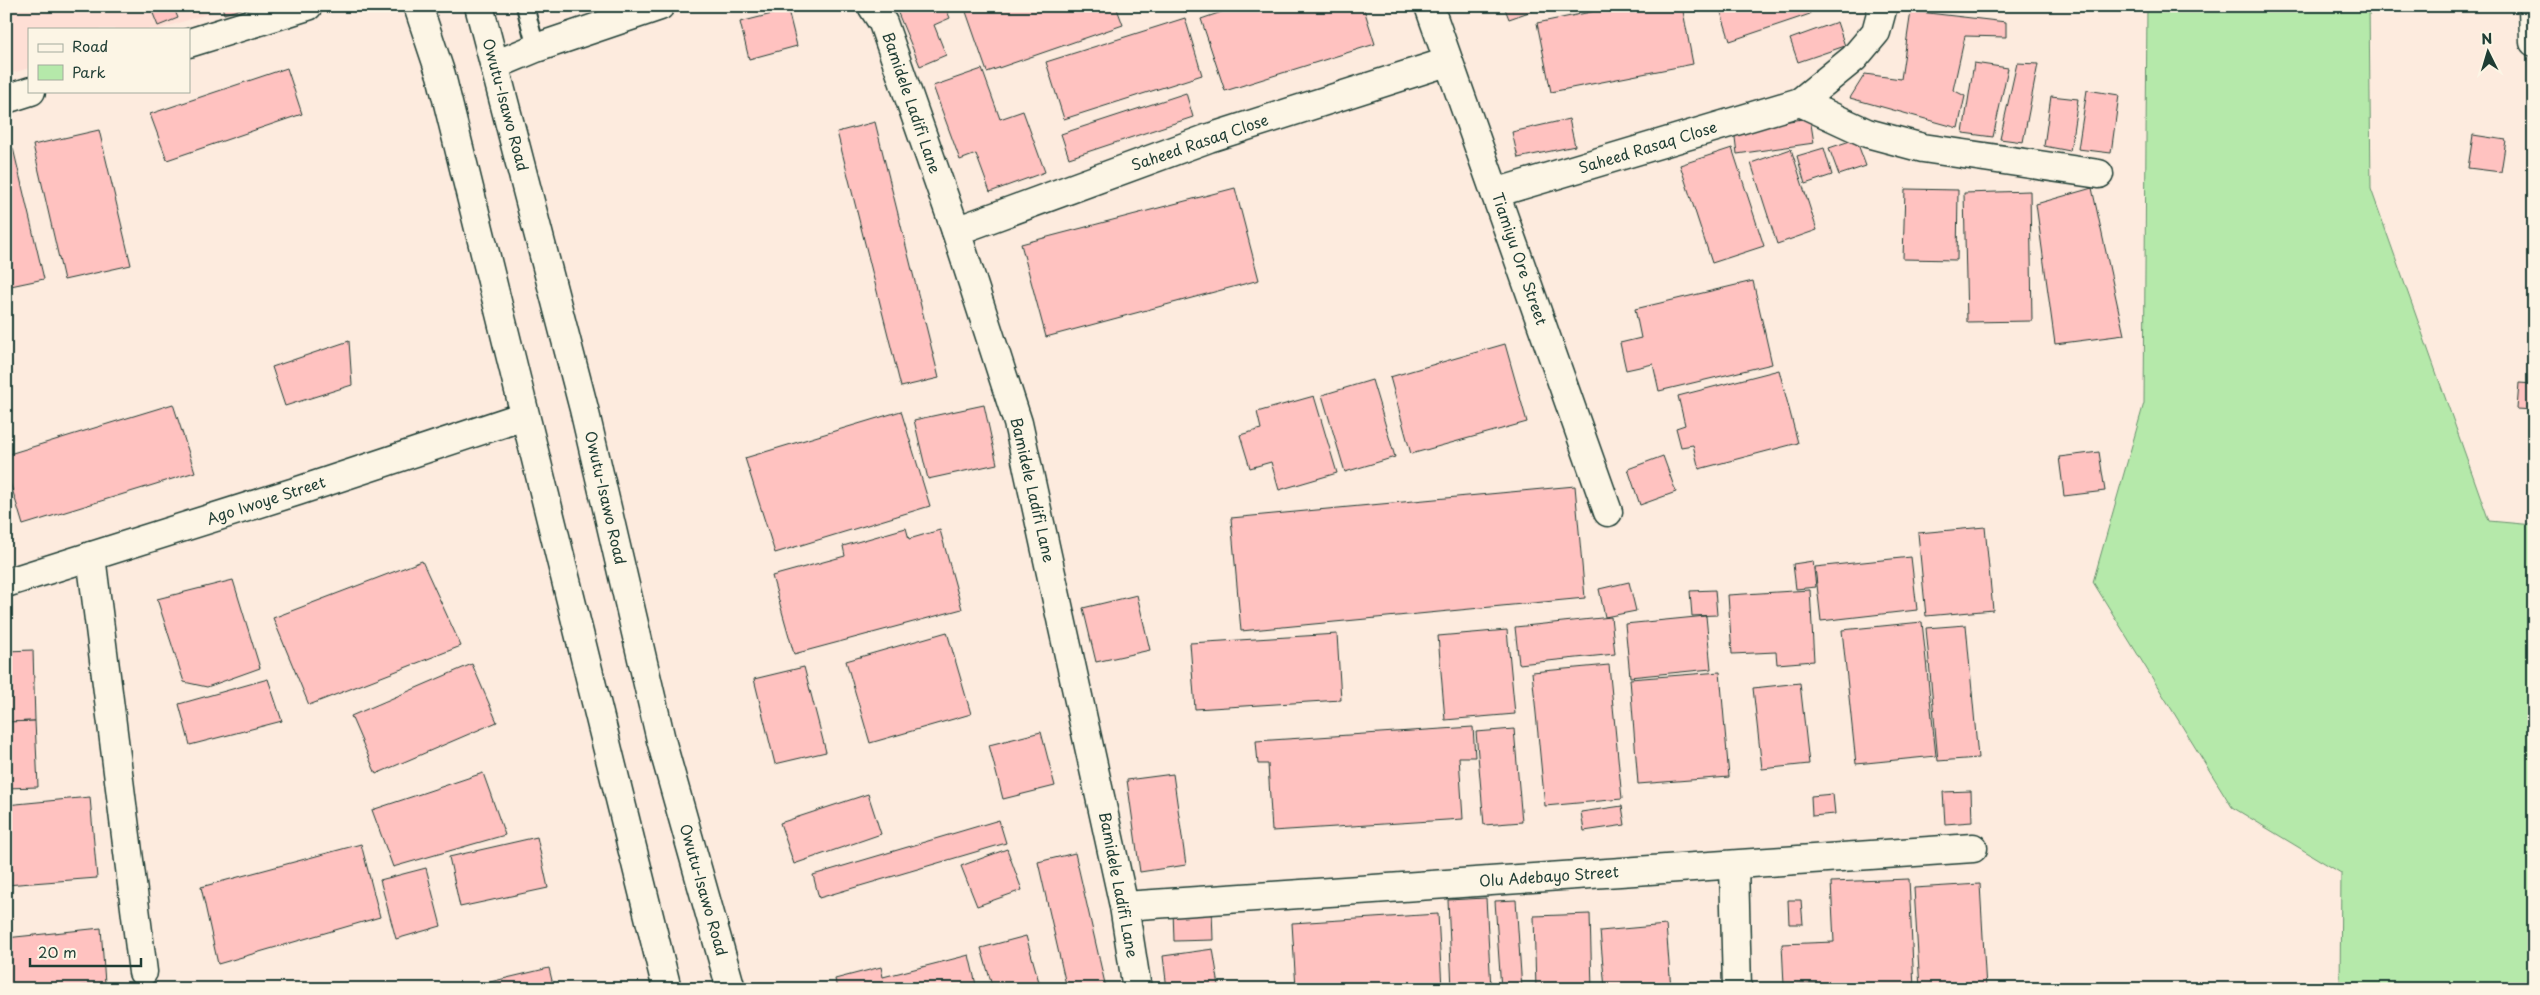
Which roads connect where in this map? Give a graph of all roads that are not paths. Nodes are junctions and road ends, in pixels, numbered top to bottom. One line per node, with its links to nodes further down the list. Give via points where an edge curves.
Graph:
1 (308, 6): 11 (street)
2 (418, 6): 21 (street, via 441,74)
3 (479, 6): 14 (street, Owutu-Isawo Road)
4 (525, 6): 12 (lane)
5 (660, 6): 12 (street)
6 (872, 6): 20 (street, Bamidele Ladifi Lane, via 884,24)
7 (1429, 6): 13 (street, Tiamiyu Ore Street)
8 (1883, 6): 17 (street, via 1876,32 1854,58)
9 (2532, 6): 10 (street)
10 (2534, 42)
11 (190, 43)
12 (536, 48): 14 (street)
13 (1447, 62): 19 (street, Tiamiyu Ore Street); 20 (street, Saheed Rasaq Close, via 1209,138)
14 (495, 65): 30 (street, Owutu-Isawo Road, via 584,409 661,740)
15 (28, 92): 16 (street)
16 (6, 99)
17 (1800, 102): 18 (street, via 1867,133 1923,148); 19 (street, Saheed Rasaq Close)
18 (2099, 174)
19 (1495, 193): 22 (street, Tiamiyu Ore Street)
20 (956, 231): 27 (street, Bamidele Ladifi Lane, via 1018,423)
21 (524, 416): 23 (street, Ago Iwoye Street); 29 (street)
22 (1608, 512)
23 (92, 556): 24 (street, Ago Iwoye Street); 28 (street)
24 (6, 583)
25 (1973, 848): 26 (street, Olu Adebayo Street)
26 (1734, 865): 27 (street, Olu Adebayo Street); 32 (street)
27 (1124, 906): 31 (street, Bamidele Ladifi Lane)
28 (143, 972)
29 (667, 989)
30 (731, 989)
31 (1138, 989)
32 (1737, 989)

